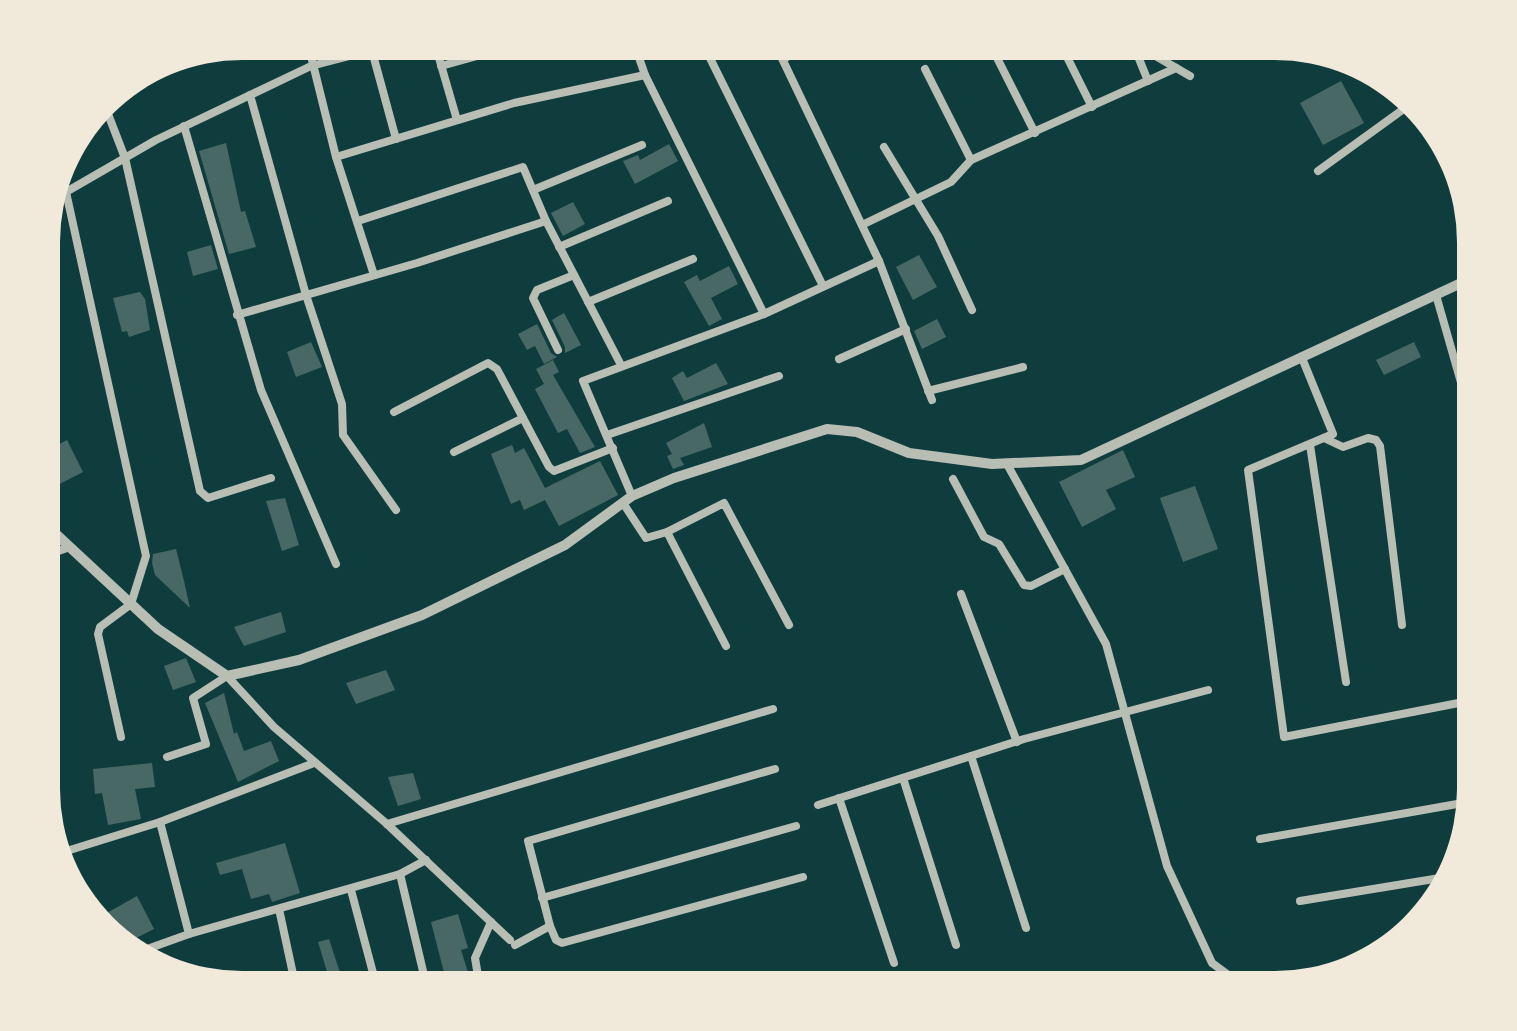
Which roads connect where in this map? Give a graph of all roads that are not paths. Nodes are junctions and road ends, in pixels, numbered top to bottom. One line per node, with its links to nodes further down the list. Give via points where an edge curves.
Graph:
1 (311, 60): 13 (street)
2 (336, 60): 13 (street)
3 (372, 60): 27 (street)
4 (439, 60): 14 (street)
5 (463, 60): 14 (street)
6 (640, 60): 17 (street)
7 (711, 60): 48 (street)
8 (783, 60): 41 (street)
9 (998, 60): 26 (street)
10 (1068, 60): 21 (street)
11 (1140, 60): 19 (street)
12 (1162, 60): 15 (street)
13 (311, 66): 20 (street); 31 (street)
14 (441, 66): 24 (street)
15 (1176, 68): 18 (street); 19 (street)
16 (925, 70): 32 (street)
17 (645, 74): 24 (street); 53 (street)
18 (1190, 76)
19 (1148, 81): 21 (street)
20 (250, 95): 25 (street); 50 (street)
21 (1092, 107): 26 (street)
22 (1401, 111): 33 (street)
23 (109, 118): 30 (street)
24 (457, 120): 27 (street)
25 (184, 126): 30 (street); 54 (street)
26 (1035, 133): 32 (street)
27 (396, 139): 31 (street)
28 (642, 145): 34 (street)
29 (884, 147): 37 (street)
30 (125, 158): 35 (street); 71 (street, via 200,491 208,498)
31 (336, 158): 39 (street)
32 (972, 160): 37 (street, via 951,182)
33 (1318, 172)
34 (533, 190): 39 (street, via 523,167); 40 (street)
35 (67, 191)
36 (66, 194): 82 (street, via 146,556)
37 (916, 200): 41 (street); 52 (street)
38 (668, 201): 42 (street)
39 (358, 221): 45 (street)
40 (546, 221): 42 (street); 45 (street)
41 (862, 225): 44 (street)
42 (559, 246): 46 (street)
43 (693, 259): 51 (street)
44 (878, 261): 48 (street); 55 (street)
45 (374, 275): 50 (street)
46 (574, 276): 51 (street); 56 (street, via 537,290 533,298)
47 (1457, 285): 49 (street)
48 (823, 286): 53 (street)
49 (1436, 294): 57 (street); 60 (street)
50 (306, 295): 54 (street); 74 (street, via 342,404 343,435)
51 (588, 302): 59 (street)
52 (972, 310)
53 (764, 314): 59 (street)
54 (237, 315): 79 (street, via 261,390)
55 (906, 329): 58 (street); 61 (street, via 930,395)
56 (558, 350)
57 (1302, 358): 66 (street, via 1332,434); 70 (street, via 1081,460)
58 (839, 359)
59 (621, 364): 65 (street, via 583,381)
60 (1457, 366)
61 (1023, 368)
62 (779, 376): 65 (street)
63 (394, 412): 64 (street, via 488,363)
64 (523, 418): 68 (street, via 554,471); 69 (street)
65 (607, 435): 68 (street)
66 (1324, 438): 67 (street); 83 (street, via 1343,447 1368,438 1380,446)
67 (1310, 446): 87 (street); 89 (street, via 1248,470 1284,737)
68 (613, 448): 73 (street)
69 (454, 452)
70 (1006, 464): 73 (street, via 909,453 857,432 827,429); 80 (street)
71 (271, 478)
72 (954, 479): 80 (street, via 984,537 999,544 1024,584)
73 (628, 499): 75 (street, via 646,538); 86 (street, via 565,545 422,616 299,660)
74 (396, 510)
75 (667, 532): 84 (street, via 724,504); 85 (street)
76 (60, 538): 77 (street)
77 (70, 547): 78 (street); 82 (street)
78 (60, 550)
79 (336, 564)
80 (1065, 569): 91 (street, via 1106,644)
81 (962, 594): 93 (street)
82 (132, 604): 86 (street); 92 (street, via 98,634)
83 (1402, 624)
84 (789, 625)
85 (726, 646)
86 (228, 676): 95 (street, via 193,698 206,744); 96 (street)
87 (1346, 682)
88 (1208, 690): 91 (street)
89 (1457, 703)
90 (773, 709): 103 (street)
91 (1127, 714): 93 (street); 126 (street, via 1167,866 1212,962)
92 (121, 737)
93 (1017, 742): 94 (street)
94 (971, 756): 98 (street); 117 (street)
95 (168, 757)
96 (314, 763): 102 (street); 103 (street)
97 (774, 769): 112 (street, via 533,838 528,846)
98 (903, 778): 99 (street); 119 (street)
99 (839, 798): 101 (street); 121 (street)
100 (1456, 804): 105 (street)
101 (818, 805)
102 (160, 822): 106 (street); 118 (street)
103 (387, 824): 107 (street)
104 (796, 826): 112 (street)
105 (1260, 839)
106 (71, 850)
107 (426, 860): 108 (street); 115 (street)
108 (400, 874): 111 (street); 124 (street)
109 (802, 877): 116 (street, via 562,944)
110 (1433, 878): 113 (street)
111 (351, 890): 114 (street); 123 (street)
112 (542, 898): 116 (street)
113 (1300, 901)
114 (279, 908): 118 (street); 122 (street)
115 (491, 922): 116 (street, via 512,942); 125 (street, via 475,958)
116 (550, 926)
117 (1026, 928)
118 (189, 934): 120 (street)
119 (956, 945)
120 (153, 947)
121 (894, 963)
122 (292, 971)
123 (372, 971)
124 (423, 971)
125 (477, 971)
126 (1224, 971)

